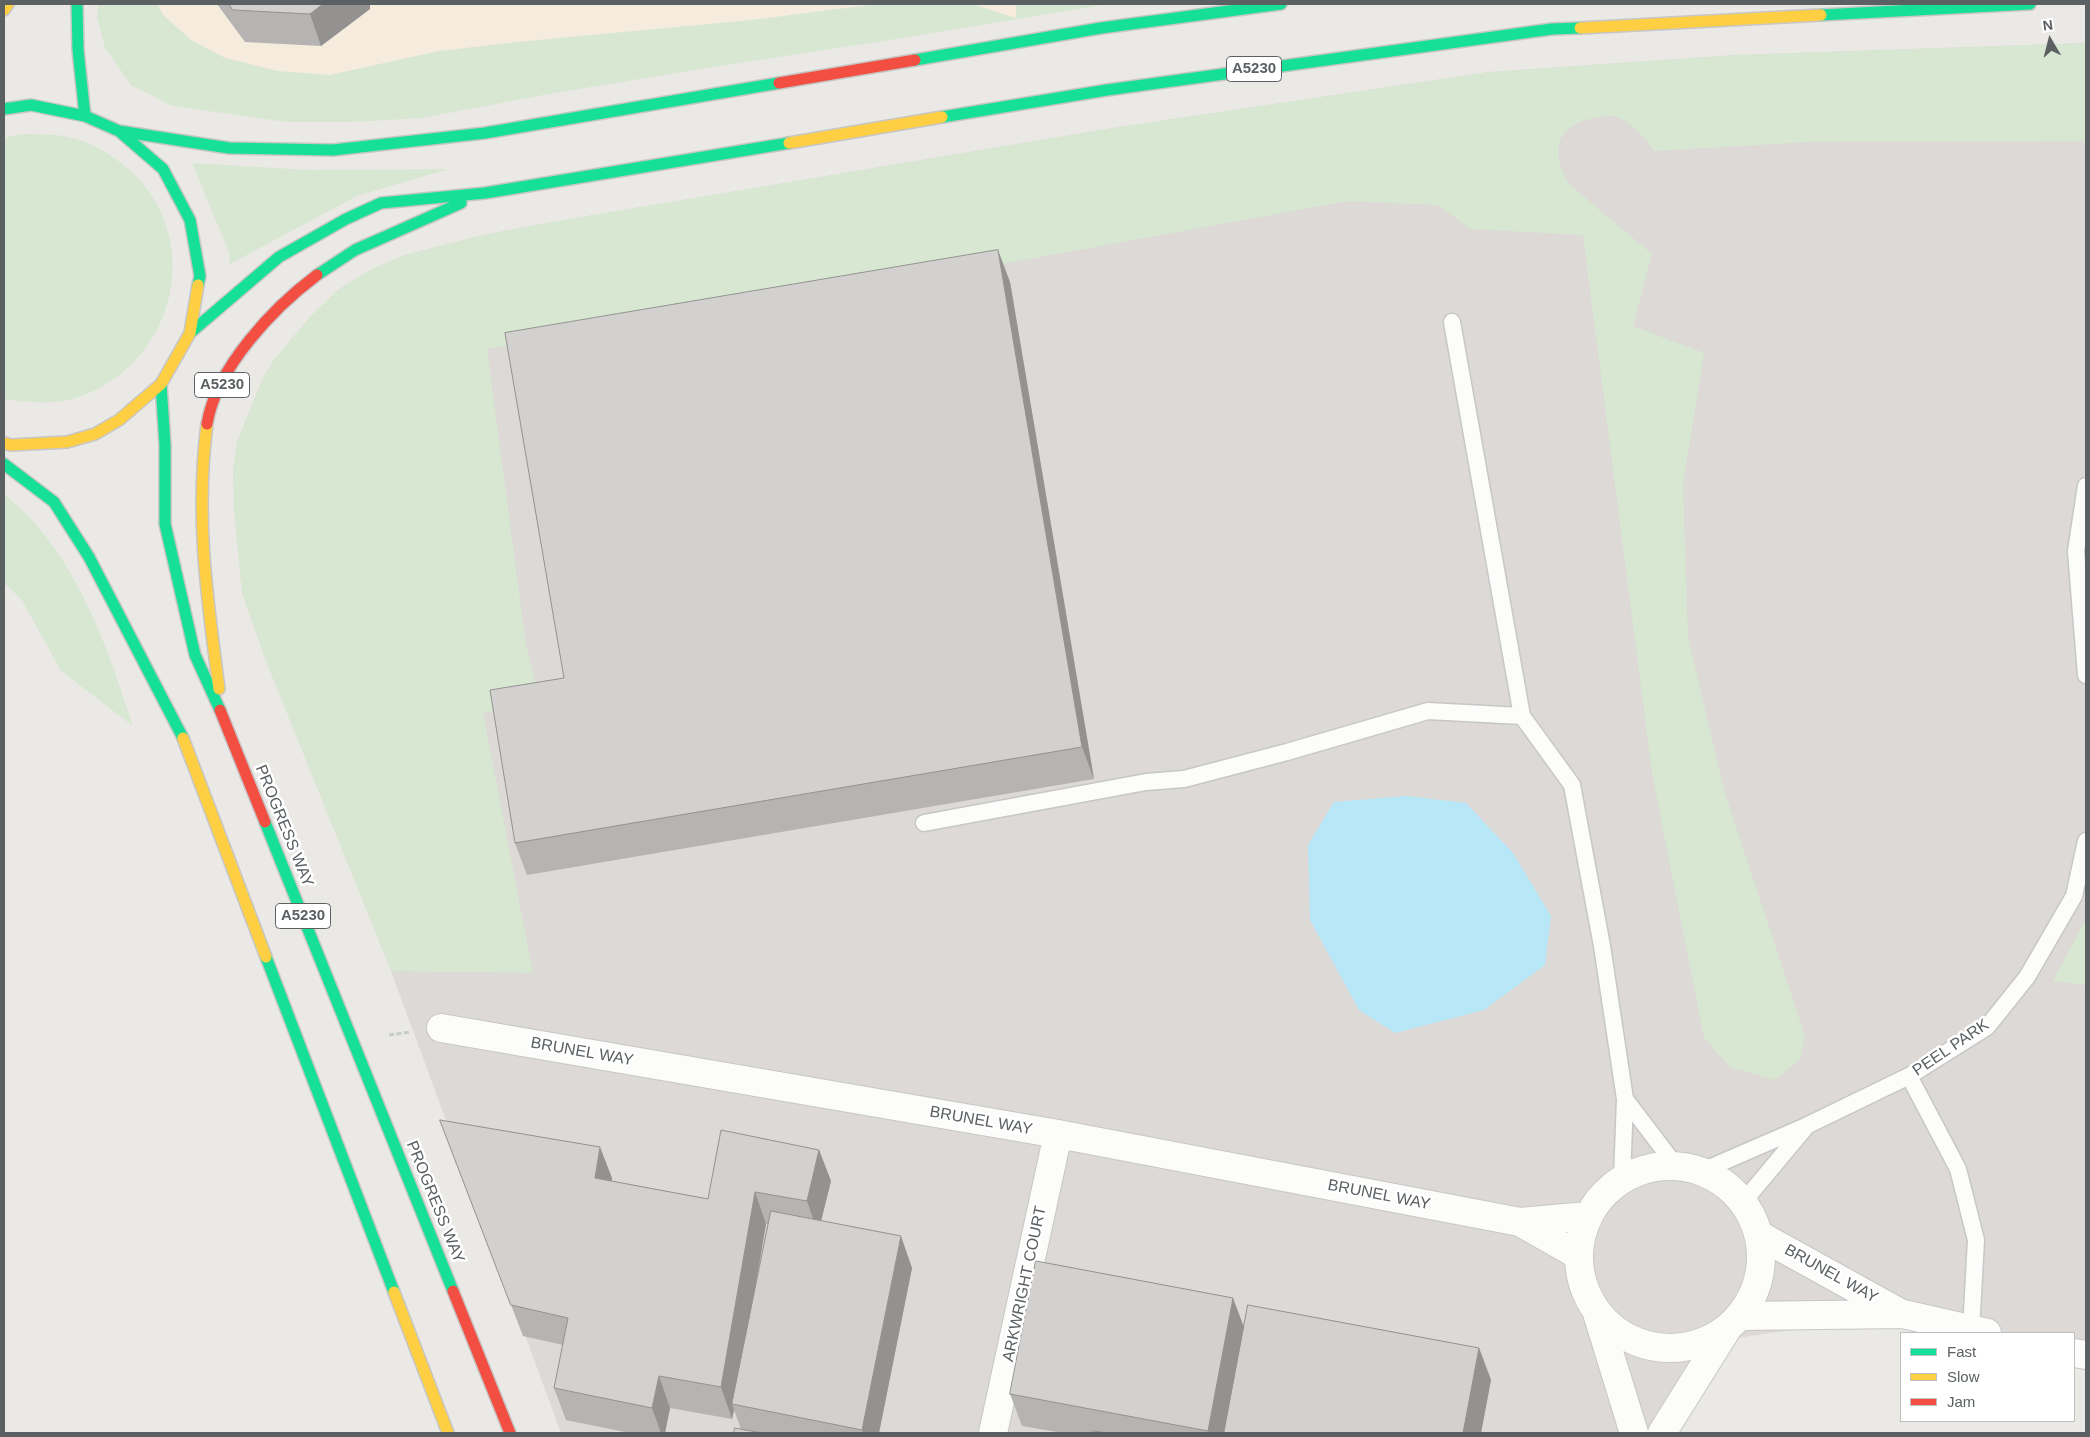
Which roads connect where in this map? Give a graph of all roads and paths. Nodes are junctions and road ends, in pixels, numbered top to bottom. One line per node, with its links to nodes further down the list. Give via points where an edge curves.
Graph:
1 (8, 4): 5 (main road)
2 (77, 4): 7 (main road)
3 (1281, 4): 8 (main road, A5230, via 1101,28 485,133 390,144 333,150 229,148)
4 (2030, 4): 9 (main road, A5230, via 1552,29 1107,90)
5 (4, 10)
6 (4, 109): 7 (main road, A5230, via 31,105)
7 (85, 116): 8 (main road, A5230)
8 (119, 131): 11 (main road, A5230, via 163,169 190,220 200,276)
9 (485, 193): 11 (main road, A5230, via 381,203 346,219 279,257); 17 (main road, A5230, via 352,251 322,271 291,294 267,319 227,374 209,412 200,478 203,556)
10 (1452, 322): 18 (lane)
11 (190, 333): 12 (main road, A5230)
12 (161, 384): 13 (main road, A5230, via 119,420 96,434 67,442); 17 (main road, PROGRESS WAY / A5230, via 165,524 195,655)
13 (4, 443)
14 (4, 464): 37 (main road, A5230, via 54,502 89,557 178,726)
15 (2086, 486): 16 (lane, via 2076,552)
16 (2086, 675)
17 (222, 714): 38 (main road, PROGRESS WAY / A5230)
18 (1522, 716): 19 (lane, via 1428,711 1184,779 1146,782); 23 (lane, via 1572,785 1602,946)
19 (924, 823)
20 (2086, 841): 22 (lane, PEEL PARK, via 2074,896 2027,977 1987,1027)
21 (441, 1028): 25 (street, BRUNEL WAY)
22 (1909, 1076): 24 (lane, PEEL PARK); 36 (lane, via 1958,1169 1976,1240)
23 (1625, 1099): 26 (lane); 27 (lane)
24 (1806, 1126): 26 (lane, PEEL PARK); 28 (lane)
25 (1058, 1134): 30 (street, BRUNEL WAY); 39 (street, ARKWRIGHT COURT)
26 (1689, 1168): 27 (street, via 1648,1168); 28 (street, via 1725,1183)
27 (1622, 1179): 29 (street, via 1602,1195)
28 (1744, 1202): 31 (street)
29 (1588, 1216): 30 (street, BRUNEL WAY); 32 (street)
30 (1520, 1222): 32 (street, BRUNEL WAY)
31 (1760, 1235): 34 (street, BRUNEL WAY); 35 (street, via 1762,1263 1756,1291)
32 (1578, 1255): 33 (street, via 1582,1284)
33 (1596, 1311): 35 (street, via 1617,1332 1643,1345 1673,1349 1702,1343); 40 (street)
34 (1903, 1314): 35 (street, BRUNEL WAY); 36 (street, BRUNEL WAY)
35 (1735, 1322): 41 (street)
36 (1979, 1331)
37 (448, 1433)
38 (510, 1433)
39 (993, 1433)
40 (1634, 1433)
41 (1662, 1433)

